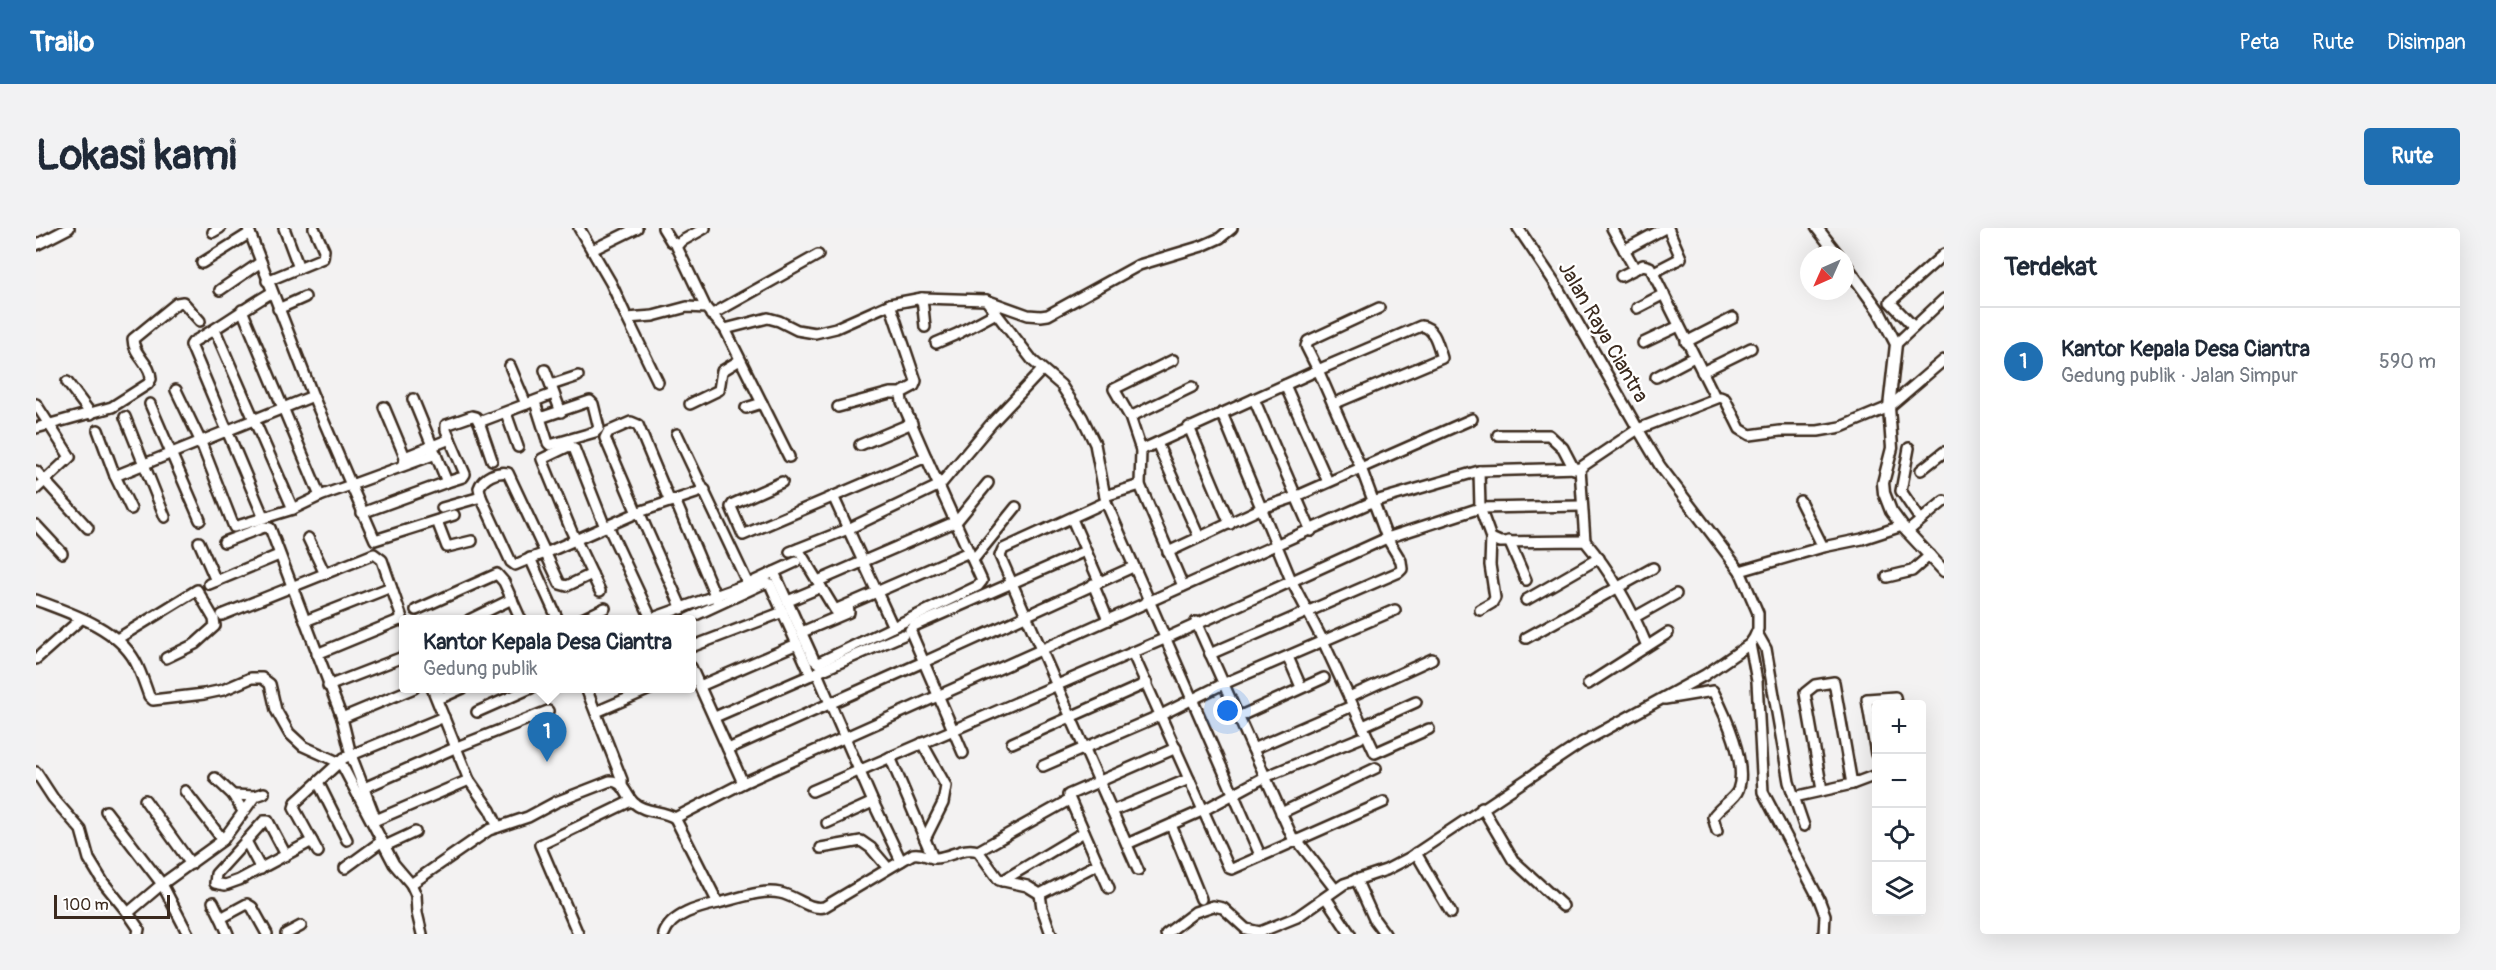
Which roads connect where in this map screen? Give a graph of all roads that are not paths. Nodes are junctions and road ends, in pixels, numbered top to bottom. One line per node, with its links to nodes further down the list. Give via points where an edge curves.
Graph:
1 (69, 228): 14 (street)
2 (284, 228): 23 (street)
3 (314, 228): 23 (street, via 324,250 323,258)
4 (579, 228): 17 (street)
5 (637, 228): 17 (street)
6 (663, 228): 15 (street)
7 (705, 228): 15 (street)
8 (1231, 228): 35 (street, via 1202,246 1139,265 1048,315 1029,315)
9 (1518, 228): 103 (street, Jalan Raya Ciantra, via 1556,282)
10 (1612, 228): 18 (street)
11 (1666, 228): 18 (street); 25 (street, via 1681,258)
12 (1817, 228): 16 (street)
13 (249, 230): 21 (street); 22 (street)
14 (36, 245)
15 (677, 245): 41 (street)
16 (1831, 246)
17 (592, 250): 43 (street)
18 (1624, 250): 24 (street)
19 (1944, 254): 48 (street, via 1890,302)
20 (819, 255): 41 (street)
21 (261, 262): 28 (street); 29 (street)
22 (202, 263)
23 (300, 268): 28 (street)
24 (1635, 269): 25 (street, via 1647,265); 26 (street)
25 (1654, 272): 31 (street)
26 (1621, 276)
27 (1854, 276): 54 (street, via 1880,311)
28 (267, 281): 30 (street)
29 (220, 290)
30 (271, 293): 38 (street); 40 (street)
31 (1664, 294): 37 (street); 47 (street)
32 (305, 297): 38 (street)
33 (922, 298): 35 (street); 36 (street); 46 (street)
34 (1944, 299): 48 (street)
35 (986, 300): 42 (street)
36 (890, 304): 49 (street, via 815,333 768,318); 73 (street, via 916,381)
37 (1637, 308)
38 (278, 309): 74 (street)
39 (1379, 309): 63 (street, via 1308,341 1306,346)
40 (242, 310): 50 (street); 87 (street)
41 (709, 311): 43 (street, via 687,307); 49 (street)
42 (996, 313): 52 (street); 62 (street)
43 (627, 318): 68 (street)
44 (1733, 318): 51 (street)
45 (200, 321): 92 (street, via 179,302 137,333 133,345 150,372 150,382 112,407)
46 (925, 327)
47 (1679, 327): 51 (street); 53 (street)
48 (1914, 327): 54 (street)
49 (725, 329): 57 (street)
50 (215, 330): 97 (street); 105 (street, via 192,345)
51 (1686, 342): 56 (street)
52 (936, 343)
53 (1643, 343)
54 (1896, 344): 84 (street)
55 (1751, 348): 64 (street)
56 (1694, 357): 64 (street); 66 (street)
57 (740, 360): 79 (street); 82 (street, via 722,370 719,390)
58 (1173, 360): 94 (street, via 1115,387 1114,392)
59 (1944, 360): 84 (street)
60 (510, 366): 78 (street)
61 (545, 370): 72 (street)
62 (1042, 370): 135 (street); 143 (street, via 1061,386 1088,427)
63 (1318, 370): 69 (street); 83 (street); 83 (street, via 1421,326 1432,331 1442,358)
64 (1702, 372): 75 (street)
65 (578, 376): 72 (street)
66 (1656, 377)
67 (67, 382): 92 (street)
68 (658, 382)
69 (1285, 385): 77 (street); 132 (street)
70 (1192, 387): 94 (street)
71 (176, 390): 109 (street)
72 (552, 390): 78 (street); 89 (street)
73 (901, 393): 86 (street); 99 (street, via 902,405)
74 (313, 396): 87 (street); 134 (street)
75 (1715, 397): 84 (street, via 1724,398 1740,429 1750,435 1831,429); 103 (street, Jalan Raya Ciantra)
76 (413, 399): 114 (street)
77 (1254, 399): 91 (street); 142 (street)
78 (531, 403): 90 (street); 95 (street)
79 (762, 403): 88 (street); 119 (street)
80 (36, 404): 100 (street)
81 (150, 404): 116 (street)
82 (690, 404)
83 (1333, 404): 123 (street)
84 (1889, 406): 170 (street, via 1892,448 1884,493)
85 (384, 407): 121 (street)
86 (838, 407)
87 (283, 408): 97 (street); 139 (street)
88 (746, 408)
89 (561, 412): 95 (street); 95 (street, via 591,401 599,428 551,446)
90 (506, 413): 98 (street); 112 (street)
91 (1222, 413): 101 (street); 151 (street)
92 (91, 414): 100 (street)
93 (125, 417): 122 (street)
94 (1130, 417): 115 (street)
95 (540, 418)
96 (1472, 419): 123 (street)
97 (254, 421): 105 (street); 154 (street)
98 (479, 422): 108 (street, via 474,416 448,424); 120 (street)
99 (912, 423): 111 (street); 118 (street)
100 (50, 424): 102 (street); 129 (street, via 70,457)
101 (1189, 427): 110 (street); 165 (street)
102 (36, 428)
103 (1638, 429): 124 (street); 197 (street, via 1660,466)
104 (98, 430): 128 (street)
105 (226, 431): 109 (street); 158 (street)
106 (677, 434): 138 (street)
107 (1498, 435): 124 (street, via 1549,435)
108 (450, 439): 114 (street); 130 (street, via 465,476)
109 (200, 440): 116 (street); 158 (street, via 234,526)
110 (1157, 443): 115 (street); 172 (street)
111 (860, 445)
112 (518, 447)
113 (1909, 448): 161 (street, via 1901,491)
114 (434, 449): 121 (street); 130 (street)
115 (1142, 450): 136 (street)
116 (172, 452): 122 (street); 162 (street)
117 (1944, 452): 125 (street)
118 (926, 457): 135 (street); 140 (street)
119 (789, 458)
120 (492, 460)
121 (405, 461): 134 (street)
122 (144, 465): 128 (street); 159 (street)
123 (1361, 468): 132 (street); 147 (street)
124 (1577, 468): 127 (street); 148 (street)
125 (1921, 470)
126 (36, 471): 129 (street)
127 (1479, 471): 147 (street); 152 (street)
128 (115, 476): 153 (street)
129 (46, 480): 137 (street); 168 (street)
130 (447, 482): 155 (street)
131 (782, 482): 140 (street, via 733,504 743,536)
132 (1328, 482): 142 (street)
133 (988, 483): 164 (street)
134 (351, 485): 139 (street); 155 (street)
135 (940, 485): 164 (street); 169 (street)
136 (1140, 485): 143 (street); 185 (street)
137 (36, 489)
138 (705, 490): 144 (street); 206 (street)
139 (320, 496): 154 (street)
140 (833, 496): 169 (street)
141 (481, 497): 150 (street); 187 (street, via 478,488 482,481 508,472); 191 (street, via 512,564)
142 (1295, 497): 151 (street); 171 (street)
143 (1106, 499): 160 (street); 195 (street)
144 (672, 501): 156 (street); 156 (street, via 638,425 631,422 608,432 604,438); 217 (street)
145 (1800, 501): 183 (street)
146 (1944, 501): 161 (street)
147 (1372, 502): 171 (street); 174 (street)
148 (1581, 506): 152 (street); 179 (street)
149 (1016, 507): 190 (street)
150 (442, 508)
151 (1262, 508): 165 (street); 182 (street)
152 (1480, 508): 174 (street); 175 (street)
153 (131, 509)
154 (293, 509): 158 (street)
155 (362, 513): 163 (street, via 375,540)
156 (638, 513): 167 (street); 224 (street)
157 (454, 515): 163 (street)
158 (263, 516)
159 (165, 517)
160 (1072, 519): 184 (street); 208 (street, via 1002,550 1000,556)
161 (1920, 519): 170 (street)
162 (200, 520)
163 (437, 521): 177 (street, via 447,547)
164 (957, 521): 190 (street); 193 (street)
165 (1230, 524): 172 (street)
166 (36, 525): 186 (street)
167 (607, 526): 176 (street); 176 (street, via 576,450 569,446 542,461); 237 (street)
168 (88, 528)
169 (848, 529): 193 (street); 207 (street, via 794,550)
170 (1904, 529): 183 (street); 189 (street)
171 (1311, 531): 182 (street)
172 (1199, 537): 185 (street)
173 (308, 538): 200 (street)
174 (1387, 538): 203 (street); 226 (street, via 1401,561 1401,571)
175 (1491, 538): 178 (street); 228 (street, via 1495,598)
176 (576, 540): 187 (street); 201 (street)
177 (472, 541)
178 (1509, 541): 179 (street); 204 (street)
179 (1585, 541): 192 (street)
180 (199, 542): 188 (street, via 212,583)
181 (224, 542): 188 (street, via 267,526)
182 (1278, 545): 203 (street); 209 (street)
183 (1823, 547): 197 (street)
184 (1085, 551): 205 (street); 208 (street)
185 (1168, 552): 209 (street)
186 (62, 553)
187 (544, 553): 191 (street); 201 (street, via 563,586)
188 (279, 555): 212 (street)
189 (1930, 555): 198 (street); 202 (street, via 1912,572)
190 (971, 556): 214 (street); 246 (street, via 982,580 980,585)
191 (530, 558): 235 (street)
192 (1599, 558): 211 (street); 219 (street)
193 (862, 561): 207 (street); 214 (street)
194 (796, 562): 199 (street)
195 (1133, 567): 205 (street); 221 (street)
196 (1653, 568): 211 (street)
197 (1740, 571): 248 (street, via 1758,613)
198 (1944, 571)
199 (774, 572): 206 (street); 220 (street)
200 (325, 574): 210 (street, via 376,555 382,560); 212 (street)
201 (592, 574): 213 (street)
202 (1887, 577)
203 (1291, 580): 226 (street); 245 (street)
204 (1526, 580)
205 (1096, 583): 230 (street); 242 (street)
206 (748, 584): 217 (street)
207 (820, 584): 220 (street); 222 (street, via 834,609)
208 (1011, 584): 230 (street); 267 (street, via 911,628)
209 (1183, 586): 221 (street)
210 (391, 587): 232 (street); 243 (street)
211 (1618, 587): 240 (street); 250 (street)
212 (292, 588): 231 (street); 243 (street)
213 (600, 591)
214 (877, 592): 222 (street); 246 (street)
215 (1676, 594): 240 (street)
216 (512, 599): 225 (street, via 496,573); 233 (street); 234 (street)
217 (717, 599): 224 (street); 229 (street, via 766,583 771,585); 239 (street)
218 (36, 600): 241 (street)
219 (1526, 600)
220 (788, 601): 252 (street)
221 (1148, 603): 242 (street); 253 (street)
222 (848, 605): 252 (street, via 849,612)
223 (605, 608): 236 (street)
224 (682, 609): 238 (street)
225 (416, 610)
226 (1308, 610): 254 (street); 261 (street)
227 (1395, 610): 254 (street)
228 (1480, 610)
229 (783, 612): 252 (street); 256 (street)
230 (1024, 614): 258 (street); 267 (street)
231 (222, 615)
232 (401, 615)
233 (479, 615)
234 (519, 615)
235 (556, 615)
236 (590, 615)
237 (650, 615)
238 (666, 615)
239 (693, 615)
240 (1635, 617): 257 (street)
241 (81, 619): 251 (street); 264 (street)
242 (1108, 620): 258 (street)
243 (305, 621): 260 (street)
244 (399, 622): 260 (street)
245 (1196, 622): 253 (street); 261 (street)
246 (893, 627): 252 (street, via 820,663)
247 (1668, 633): 257 (street)
248 (1757, 633): 255 (street); 338 (street, via 1766,650)
249 (903, 635): 268 (street)
250 (1526, 638)
251 (117, 639): 263 (street, via 197,590 214,626 195,644); 317 (street, via 135,661 153,700 204,694 250,678 262,678 270,684 276,710 288,734)
252 (800, 639): 268 (street); 276 (street)
253 (1164, 639): 259 (street); 287 (street)
254 (1323, 642): 262 (street); 289 (street)
255 (1750, 644): 286 (street); 408 (street, via 1757,681 1763,792 1819,898 1825,915)
256 (696, 645)
257 (1647, 646): 274 (street)
258 (1041, 649): 272 (street); 285 (street)
259 (1132, 652): 271 (street); 272 (street)
260 (317, 654): 275 (street)
261 (1210, 654): 273 (street)
262 (1288, 657): 273 (street); 277 (street)
263 (166, 658)
264 (36, 659)
265 (399, 659): 275 (street)
266 (1432, 659): 289 (street)
267 (923, 662): 285 (street); 291 (street)
268 (814, 674): 291 (street); 298 (street)
269 (696, 678): 276 (street)
270 (1324, 678): 277 (street)
271 (1147, 683): 295 (street); 296 (street)
272 (1056, 684): 296 (street); 302 (street)
273 (1223, 684): 287 (street); 299 (street)
274 (1588, 684)
275 (328, 686): 300 (street)
276 (700, 686): 298 (street)
277 (1301, 687): 299 (street)
278 (402, 693): 300 (street)
279 (434, 693): 297 (street)
280 (439, 693): 281 (street, via 443,697)
281 (452, 693)
282 (520, 693): 293 (street)
283 (588, 693): 294 (street)
284 (641, 693): 294 (street)
285 (940, 695): 302 (street); 305 (street)
286 (1660, 699): 344 (street, via 1581,742); 355 (street, via 1713,691 1719,703 1739,758 1740,778 1737,792 1713,817)
287 (1191, 700): 295 (street); 336 (street)
288 (1895, 700): 304 (street, via 1867,699)
289 (1350, 702): 301 (street); 313 (street)
290 (1416, 702): 301 (street)
291 (830, 705): 305 (street); 311 (street)
292 (548, 711): 309 (street)
293 (477, 712)
294 (597, 712): 331 (street)
295 (1161, 715): 310 (street); 312 (street)
296 (1069, 716): 308 (street); 312 (street)
297 (444, 717): 309 (street); 315 (street)
298 (715, 717): 311 (street)
299 (1238, 717): 313 (street)
300 (342, 718): 315 (street)
301 (1363, 726): 303 (street, via 1375,753)
302 (954, 729): 307 (street); 314 (street)
303 (1429, 729)
304 (1872, 730)
305 (844, 738): 320 (street); 329 (street)
306 (1360, 738): 323 (street)
307 (922, 743): 316 (street); 358 (street, via 946,786 944,803)
308 (1012, 743)
309 (457, 747): 326 (street); 332 (street)
310 (1176, 748): 325 (street); 327 (street)
311 (728, 749): 329 (street)
312 (1083, 749): 318 (street); 327 (street)
313 (1253, 749): 323 (street)
314 (963, 753)
315 (351, 755): 317 (street); 332 (street)
316 (890, 756): 320 (street); 358 (street)
317 (338, 763): 328 (street); 364 (street, via 350,778)
318 (1043, 766)
319 (1376, 768): 349 (street)
320 (859, 769): 335 (street); 342 (street)
321 (36, 772): 392 (street, via 81,830 96,872)
322 (1872, 776): 330 (street)
323 (1264, 777): 336 (street); 349 (street)
324 (215, 778): 337 (street)
325 (1189, 779): 345 (street); 348 (street)
326 (469, 780): 332 (street, via 376,820); 354 (street)
327 (1098, 781): 340 (street, via 1071,792); 348 (street)
328 (318, 782): 360 (street); 363 (street, via 294,807)
329 (742, 783): 350 (street)
330 (1852, 784): 333 (street); 333 (street, via 1834,682 1815,685 1805,693)
331 (622, 786): 341 (street); 354 (street, via 614,781 595,786)
332 (364, 788)
333 (1822, 790): 338 (street)
334 (185, 791): 359 (street)
335 (812, 791)
336 (1234, 794): 345 (street); 371 (street)
337 (234, 795): 347 (street); 347 (street, via 260,794)
338 (1794, 796): 353 (street)
339 (145, 800): 374 (street)
340 (1069, 800): 357 (street); 367 (street)
341 (631, 801): 350 (street); 402 (street, via 540,845)
342 (873, 802): 351 (street); 373 (street)
343 (1384, 802): 361 (street)
344 (1482, 807): 369 (street); 391 (street, via 1513,860)
345 (1204, 810): 352 (street); 371 (street, via 1229,868)
346 (106, 811): 382 (street)
347 (243, 811): 359 (street)
348 (1112, 811): 365 (street)
349 (1281, 813): 361 (street)
350 (675, 818): 390 (street)
351 (827, 823)
352 (1171, 825): 365 (street); 388 (street)
353 (1804, 826)
354 (498, 827): 383 (street)
355 (1717, 831)
356 (416, 832): 364 (street)
357 (1084, 832): 375 (street); 381 (street)
358 (925, 839): 372 (street)
359 (223, 840): 374 (street)
360 (347, 840)
361 (1296, 840): 371 (street); 385 (street)
362 (246, 841): 370 (street, via 267,821); 378 (street); 378 (street, via 214,880 230,884)
363 (312, 841): 368 (street); 370 (street)
364 (383, 844): 376 (street); 383 (street, via 399,873)
365 (1127, 844): 379 (street)
366 (820, 848): 377 (street, via 861,841)
367 (978, 851): 372 (street, via 971,849); 381 (street)
368 (318, 852)
369 (1416, 854): 380 (street, via 1386,870); 393 (street)
370 (286, 855): 378 (street)
371 (1260, 855)
372 (933, 858): 373 (street, via 918,853)
373 (901, 861): 377 (street)
374 (191, 864): 382 (street)
375 (1098, 864): 384 (street); 386 (street)
376 (345, 868)
377 (888, 868): 390 (street, via 821,908 774,892)
378 (261, 869)
379 (1138, 870)
380 (1356, 879): 385 (street); 407 (street)
381 (1002, 882): 386 (street, via 1027,886)
382 (162, 884): 392 (street); 397 (street)
383 (411, 884): 401 (street)
384 (1109, 888)
385 (1335, 889): 387 (street)
386 (1040, 894): 404 (street)
387 (1326, 898): 405 (street, via 1297,917 1260,932 1246,929 1223,908 1213,906 1195,912); 406 (street)
388 (1201, 899)
389 (213, 902): 394 (street)
390 (718, 903): 403 (street, via 676,918)
391 (1563, 906)
392 (128, 913): 396 (street, via 139,929)
393 (1451, 913)
394 (221, 918): 398 (street); 399 (street, via 250,904)
395 (301, 926): 400 (street)
396 (138, 934)
397 (188, 934)
398 (228, 934)
399 (267, 934)
400 (286, 934)
401 (422, 934)
402 (578, 934)
403 (664, 934)
404 (1051, 934)
405 (1166, 934)
406 (1350, 934)
407 (1385, 934)
408 (1824, 934)

